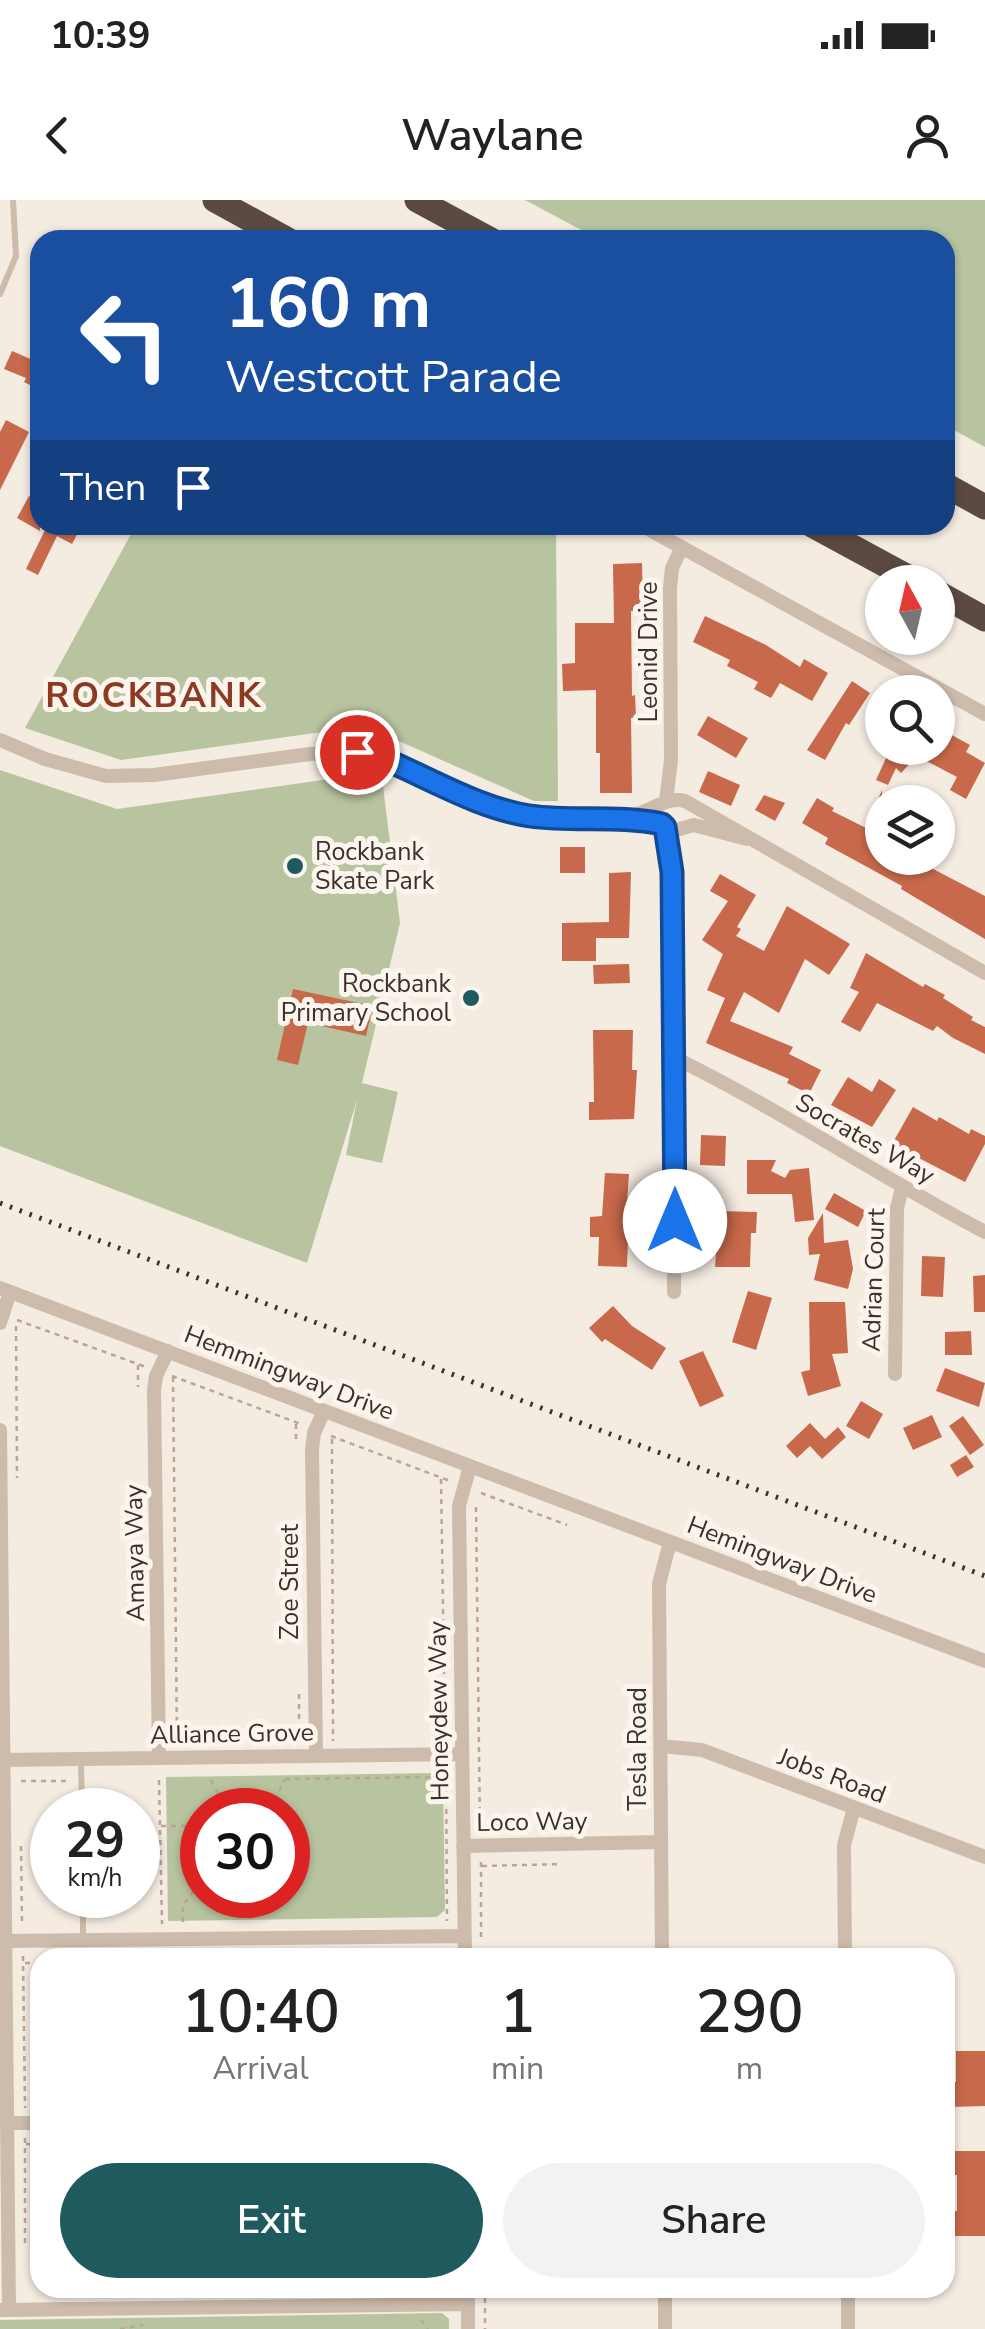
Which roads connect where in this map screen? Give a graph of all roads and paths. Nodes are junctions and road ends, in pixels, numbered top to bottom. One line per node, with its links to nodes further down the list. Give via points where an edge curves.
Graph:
1 (12, 200): 6 (lane, via 16,256)
2 (215, 200): 4 (highway)
3 (416, 200): 5 (highway)
4 (270, 230)
5 (472, 230)
6 (0, 294)
7 (955, 490): 8 (highway)
8 (985, 506)
9 (660, 535): 11 (street)
10 (831, 535): 12 (highway)
11 (682, 547): 15 (street); 17 (street, Leonid Drive, via 670,588)
12 (886, 565)
13 (955, 603): 14 (highway)
14 (985, 619)
15 (985, 714)
16 (0, 740): 20 (street, via 76,769 118,776 357,752 508,811)
17 (670, 760): 18 (street, Leonid Drive); 19 (street, Leonid Drive)
18 (686, 802): 19 (street); 22 (street, via 692,816); 23 (street)
19 (665, 803): 20 (street); 21 (street)
20 (618, 817): 21 (street)
21 (664, 825): 22 (street); 24 (street)
22 (687, 826): 23 (street); 24 (street)
23 (747, 839): 25 (street)
24 (672, 872): 26 (street)
25 (985, 972)
26 (675, 1058): 27 (street); 28 (street, Socrates Way)
27 (676, 1078): 28 (street, Socrates Way); 32 (street)
28 (724, 1082): 29 (street, Socrates Way)
29 (902, 1188): 30 (street, Socrates Way); 36 (street, Adrian Court)
30 (985, 1232)
31 (5, 1290): 33 (street); 34 (street, Hemmingway Drive)
32 (674, 1292)
33 (0, 1324)
34 (168, 1351): 35 (street, Amaya Way); 37 (street, Hemmingway Drive)
35 (166, 1374): 39 (path); 41 (path, via 16,1319); 50 (path); 56 (street, Amaya Way, via 154,1390)
36 (894, 1374)
37 (324, 1411): 39 (street, Zoe Street); 40 (street, Hemmingway Drive)
38 (0, 1430): 47 (street)
39 (316, 1430): 55 (street, Zoe Street)
40 (470, 1466): 43 (street, Honeydew Way); 44 (street, Hemmingway Drive)
41 (17, 1475)
42 (442, 1478): 43 (path); 49 (path, via 332,1436); 52 (path)
43 (462, 1486): 53 (street, Honeydew Way)
44 (562, 1501): 46 (street, Hemingway Drive)
45 (567, 1525): 73 (path, via 476,1491)
46 (670, 1542): 48 (street, Hemingway Drive); 51 (street, Tesla Road, via 659,1584)
47 (1, 1660): 58 (street)
48 (985, 1661)
49 (333, 1742)
50 (177, 1745)
51 (661, 1746): 68 (street, Jobs Road, via 702,1750); 72 (street, Tesla Road)
52 (446, 1754): 53 (street, Alliance Grove); 55 (street, Alliance Grove); 59 (path)
53 (462, 1754): 74 (street, Honeydew Way)
54 (283, 1756): 55 (street, Alliance Grove); 56 (street, Alliance Grove); 60 (path)
55 (316, 1756)
56 (159, 1758): 57 (street, Alliance Grove)
57 (81, 1759): 58 (street, Alliance Grove); 63 (lane)
58 (11, 1760): 63 (path, via 19,1781); 75 (street)
59 (446, 1777): 60 (path); 83 (path)
60 (286, 1779): 67 (path)
61 (158, 1780): 65 (path)
62 (211, 1780): 66 (path)
63 (82, 1781): 64 (lane)
64 (82, 1788)
65 (158, 1788)
66 (215, 1788)
67 (281, 1788)
68 (854, 1808): 76 (street, Jobs Road); 91 (street, via 844,1845)
69 (160, 1826): 70 (path); 81 (path)
70 (180, 1827)
71 (20, 1836): 86 (path)
72 (661, 1842): 73 (street, Loco Way); 90 (street, Tesla Road)
73 (480, 1845): 74 (street, Loco Way); 78 (path)
74 (464, 1846): 84 (street, Honeydew Way)
75 (2, 1852): 88 (street)
76 (985, 1858)
77 (562, 1864): 78 (path)
78 (480, 1866): 85 (path)
79 (84, 1918): 87 (lane)
80 (183, 1918): 82 (path)
81 (162, 1927)
82 (183, 1927)
83 (447, 1936): 84 (street); 87 (street)
84 (464, 1936): 89 (street, Honeydew Way)
85 (481, 1939)
86 (23, 1940): 87 (street); 88 (street); 92 (path)
87 (84, 1940)
88 (5, 1941): 95 (street)
89 (464, 1948)
90 (662, 1948)
91 (845, 1948)
92 (23, 1963): 93 (path); 94 (path)
93 (30, 1963)
94 (30, 2087)
95 (7, 2123): 96 (street); 106 (street)
96 (30, 2123)
97 (30, 2129): 98 (path)
98 (25, 2144): 99 (path); 100 (path)
99 (30, 2144)
100 (25, 2257)
101 (468, 2298): 105 (street)
102 (484, 2298): 108 (path)
103 (665, 2298): 109 (street)
104 (848, 2298): 110 (street)
105 (468, 2304): 106 (street); 107 (street)
106 (4, 2310)
107 (468, 2329)
108 (485, 2329)
109 (665, 2329)
110 (848, 2329)

